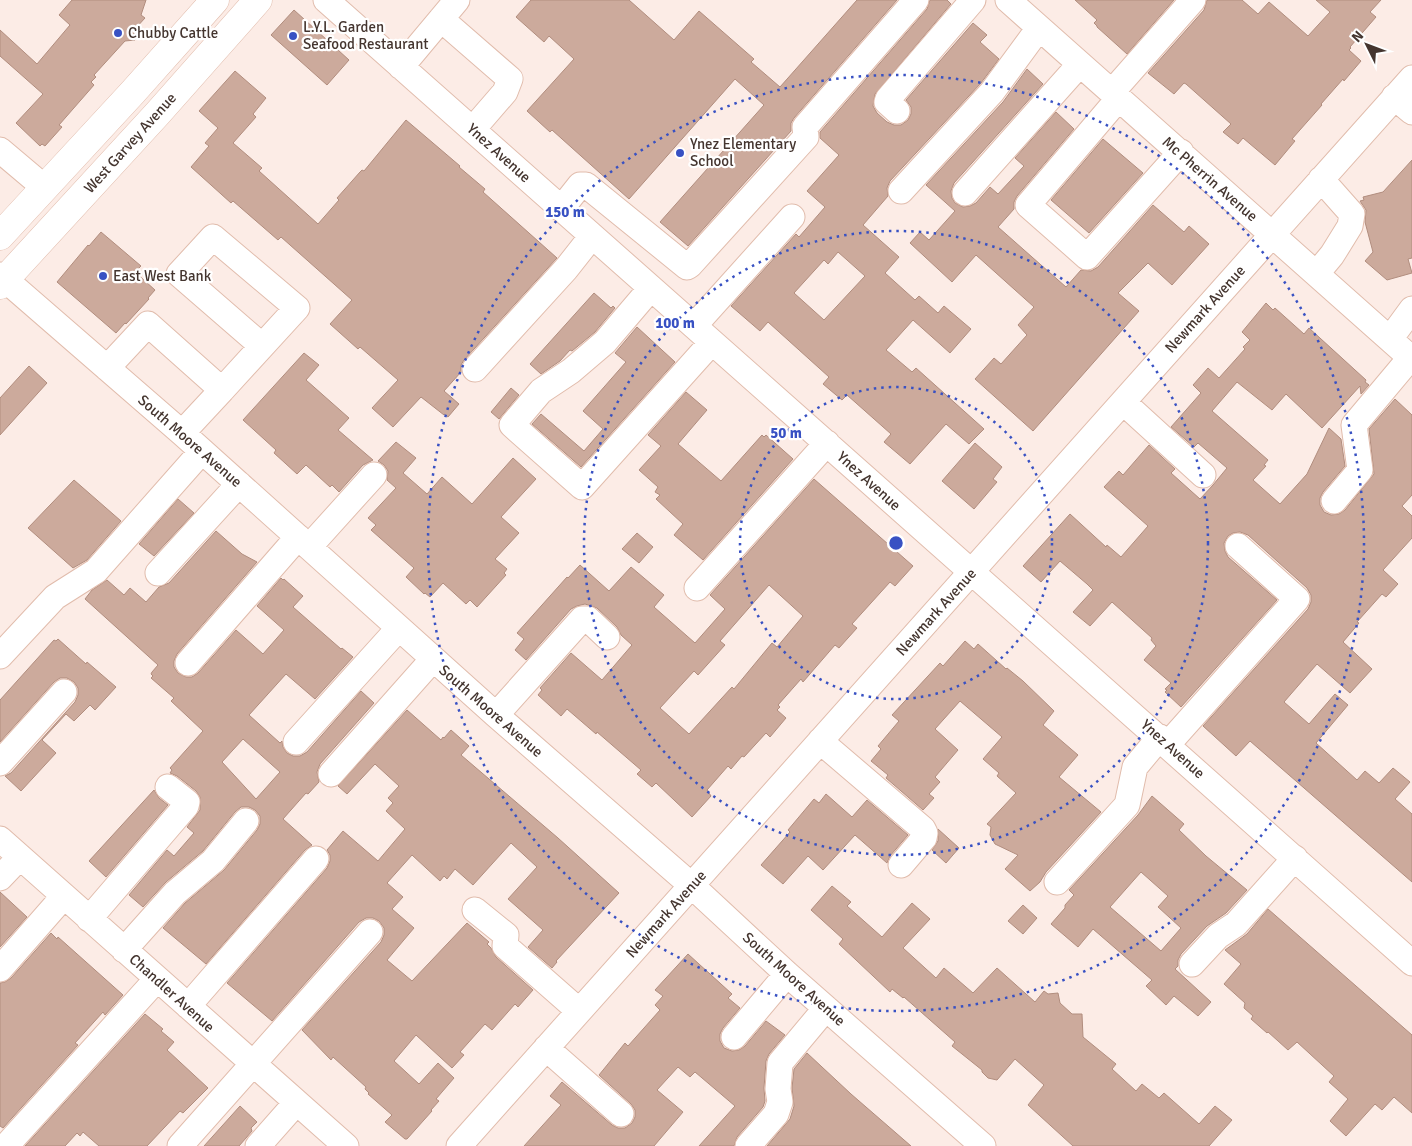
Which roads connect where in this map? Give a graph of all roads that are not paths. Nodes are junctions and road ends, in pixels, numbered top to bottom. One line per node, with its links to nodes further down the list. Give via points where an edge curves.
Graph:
1 (215, 0): 15 (main road)
2 (258, 0): 17 (main road, West Garvey Avenue)
3 (326, 0): 10 (street, Ynez Avenue)
4 (916, 0): 24 (street, via 805,126 806,137 687,267 586,185 580,185)
5 (973, 0): 14 (street, via 888,99 886,102)
6 (1194, 0): 12 (street)
7 (449, 9): 10 (street); 16 (street, via 510,79 505,92)
8 (1028, 11): 9 (street, Mc Pherrin Avenue); 22 (street, via 992,92)
9 (1080, 64): 12 (street, Mc Pherrin Avenue); 23 (street)
10 (401, 67): 16 (street, Ynez Avenue)
11 (1412, 78): 13 (street, Newmark Avenue)
12 (1115, 95): 19 (street, Mc Pherrin Avenue); 19 (street, via 1028,205 1087,257)
13 (1403, 104): 20 (street, Newmark Avenue)
14 (897, 111)
15 (103, 124): 17 (main road); 21 (main road)
16 (473, 129): 24 (street, Ynez Avenue)
17 (127, 146): 30 (main road, West Garvey Avenue)
18 (0, 150): 21 (street)
19 (1180, 152): 26 (street, Mc Pherrin Avenue)
20 (1321, 179): 26 (street, Newmark Avenue); 29 (street, via 1352,214 1350,226)
21 (45, 188): 27 (main road)
22 (901, 192)
23 (965, 193)
24 (562, 209): 28 (street, Ynez Avenue)
25 (792, 217): 33 (street)
26 (1273, 234): 29 (street, Mc Pherrin Avenue); 41 (street, Newmark Avenue)
27 (0, 236)
28 (592, 236): 31 (street, Ynez Avenue); 39 (street)
29 (1317, 273): 34 (street, Mc Pherrin Avenue)
30 (2, 280): 38 (street, South Moore Avenue)
31 (651, 288): 33 (street, Ynez Avenue); 35 (street, via 605,342 542,391 512,425 582,487)
32 (1412, 309): 34 (street)
33 (694, 326): 35 (street, Ynez Avenue)
34 (1390, 339): 37 (street, Mc Pherrin Avenue)
35 (712, 342): 43 (street, Ynez Avenue)
36 (262, 346): 36 (street, via 297,308 213,237 179,274); 40 (street)
37 (1411, 358): 48 (street, via 1354,425 1360,470)
38 (107, 368): 40 (street, via 148,324); 42 (street, South Moore Avenue)
39 (475, 369)
40 (222, 390): 42 (street)
41 (1123, 402): 46 (street); 51 (street, Newmark Avenue)
42 (182, 433): 44 (street, South Moore Avenue)
43 (827, 443): 51 (street, Ynez Avenue); 53 (street)
44 (202, 451): 47 (street, South Moore Avenue); 56 (street, via 96,571 55,597)
45 (374, 475): 49 (street)
46 (1203, 475)
47 (239, 484): 49 (street, South Moore Avenue); 52 (street)
48 (1334, 501)
49 (304, 542): 54 (street, South Moore Avenue); 58 (street)
50 (1238, 546): 62 (street, via 1297,599)
51 (971, 572): 61 (street, Newmark Avenue); 62 (street, Ynez Avenue)
52 (158, 573)
53 (696, 588)
54 (399, 628): 57 (street, South Moore Avenue); 63 (street)
55 (607, 637): 60 (street, via 588,620 582,619)
56 (0, 656)
57 (433, 659): 60 (street, South Moore Avenue); 65 (street)
58 (188, 663)
59 (64, 692): 64 (street)
60 (496, 715): 74 (street, South Moore Avenue)
61 (820, 740): 71 (street, via 923,829 924,838); 74 (street, Newmark Avenue)
62 (1164, 741): 69 (street, Ynez Avenue); 73 (street, via 1135,766 1127,805)
63 (296, 742)
64 (0, 763)
65 (331, 774)
66 (168, 787): 77 (street, via 186,802 186,806)
67 (246, 821): 79 (street, via 213,861 175,893)
68 (8, 852): 72 (street); 75 (street, Chandler Avenue)
69 (1295, 858): 80 (street, Ynez Avenue); 81 (street, via 1236,924 1218,936)
70 (316, 859): 85 (street)
71 (901, 865)
72 (0, 878)
73 (1057, 882)
74 (691, 885): 83 (street, South Moore Avenue); 87 (street, Newmark Avenue)
75 (64, 896): 77 (street, Chandler Avenue); 82 (street)
76 (475, 910): 87 (street, via 506,935 505,946)
77 (89, 919): 79 (street, Chandler Avenue)
78 (370, 932): 90 (street)
79 (124, 950): 84 (street, Chandler Avenue)
80 (1412, 963)
81 (1192, 964)
82 (0, 968)
83 (787, 974): 86 (street, South Moore Avenue); 88 (street)
84 (157, 979): 85 (street, Chandler Avenue); 93 (street)
85 (188, 1006): 90 (street, Chandler Avenue)
86 (826, 1008): 98 (street, via 780,1062 780,1102 776,1114); 99 (street, South Moore Avenue)
87 (579, 1011): 89 (street, Newmark Avenue)
88 (734, 1037)
89 (546, 1048): 92 (street); 97 (street, Newmark Avenue)
90 (253, 1065): 91 (street, Chandler Avenue); 94 (street)
91 (296, 1103): 95 (street); 96 (street, Chandler Avenue)
92 (621, 1114)
93 (6, 1146)
94 (180, 1146)
95 (258, 1146)
96 (346, 1146)
97 (459, 1146)
98 (748, 1146)
99 (983, 1146)

